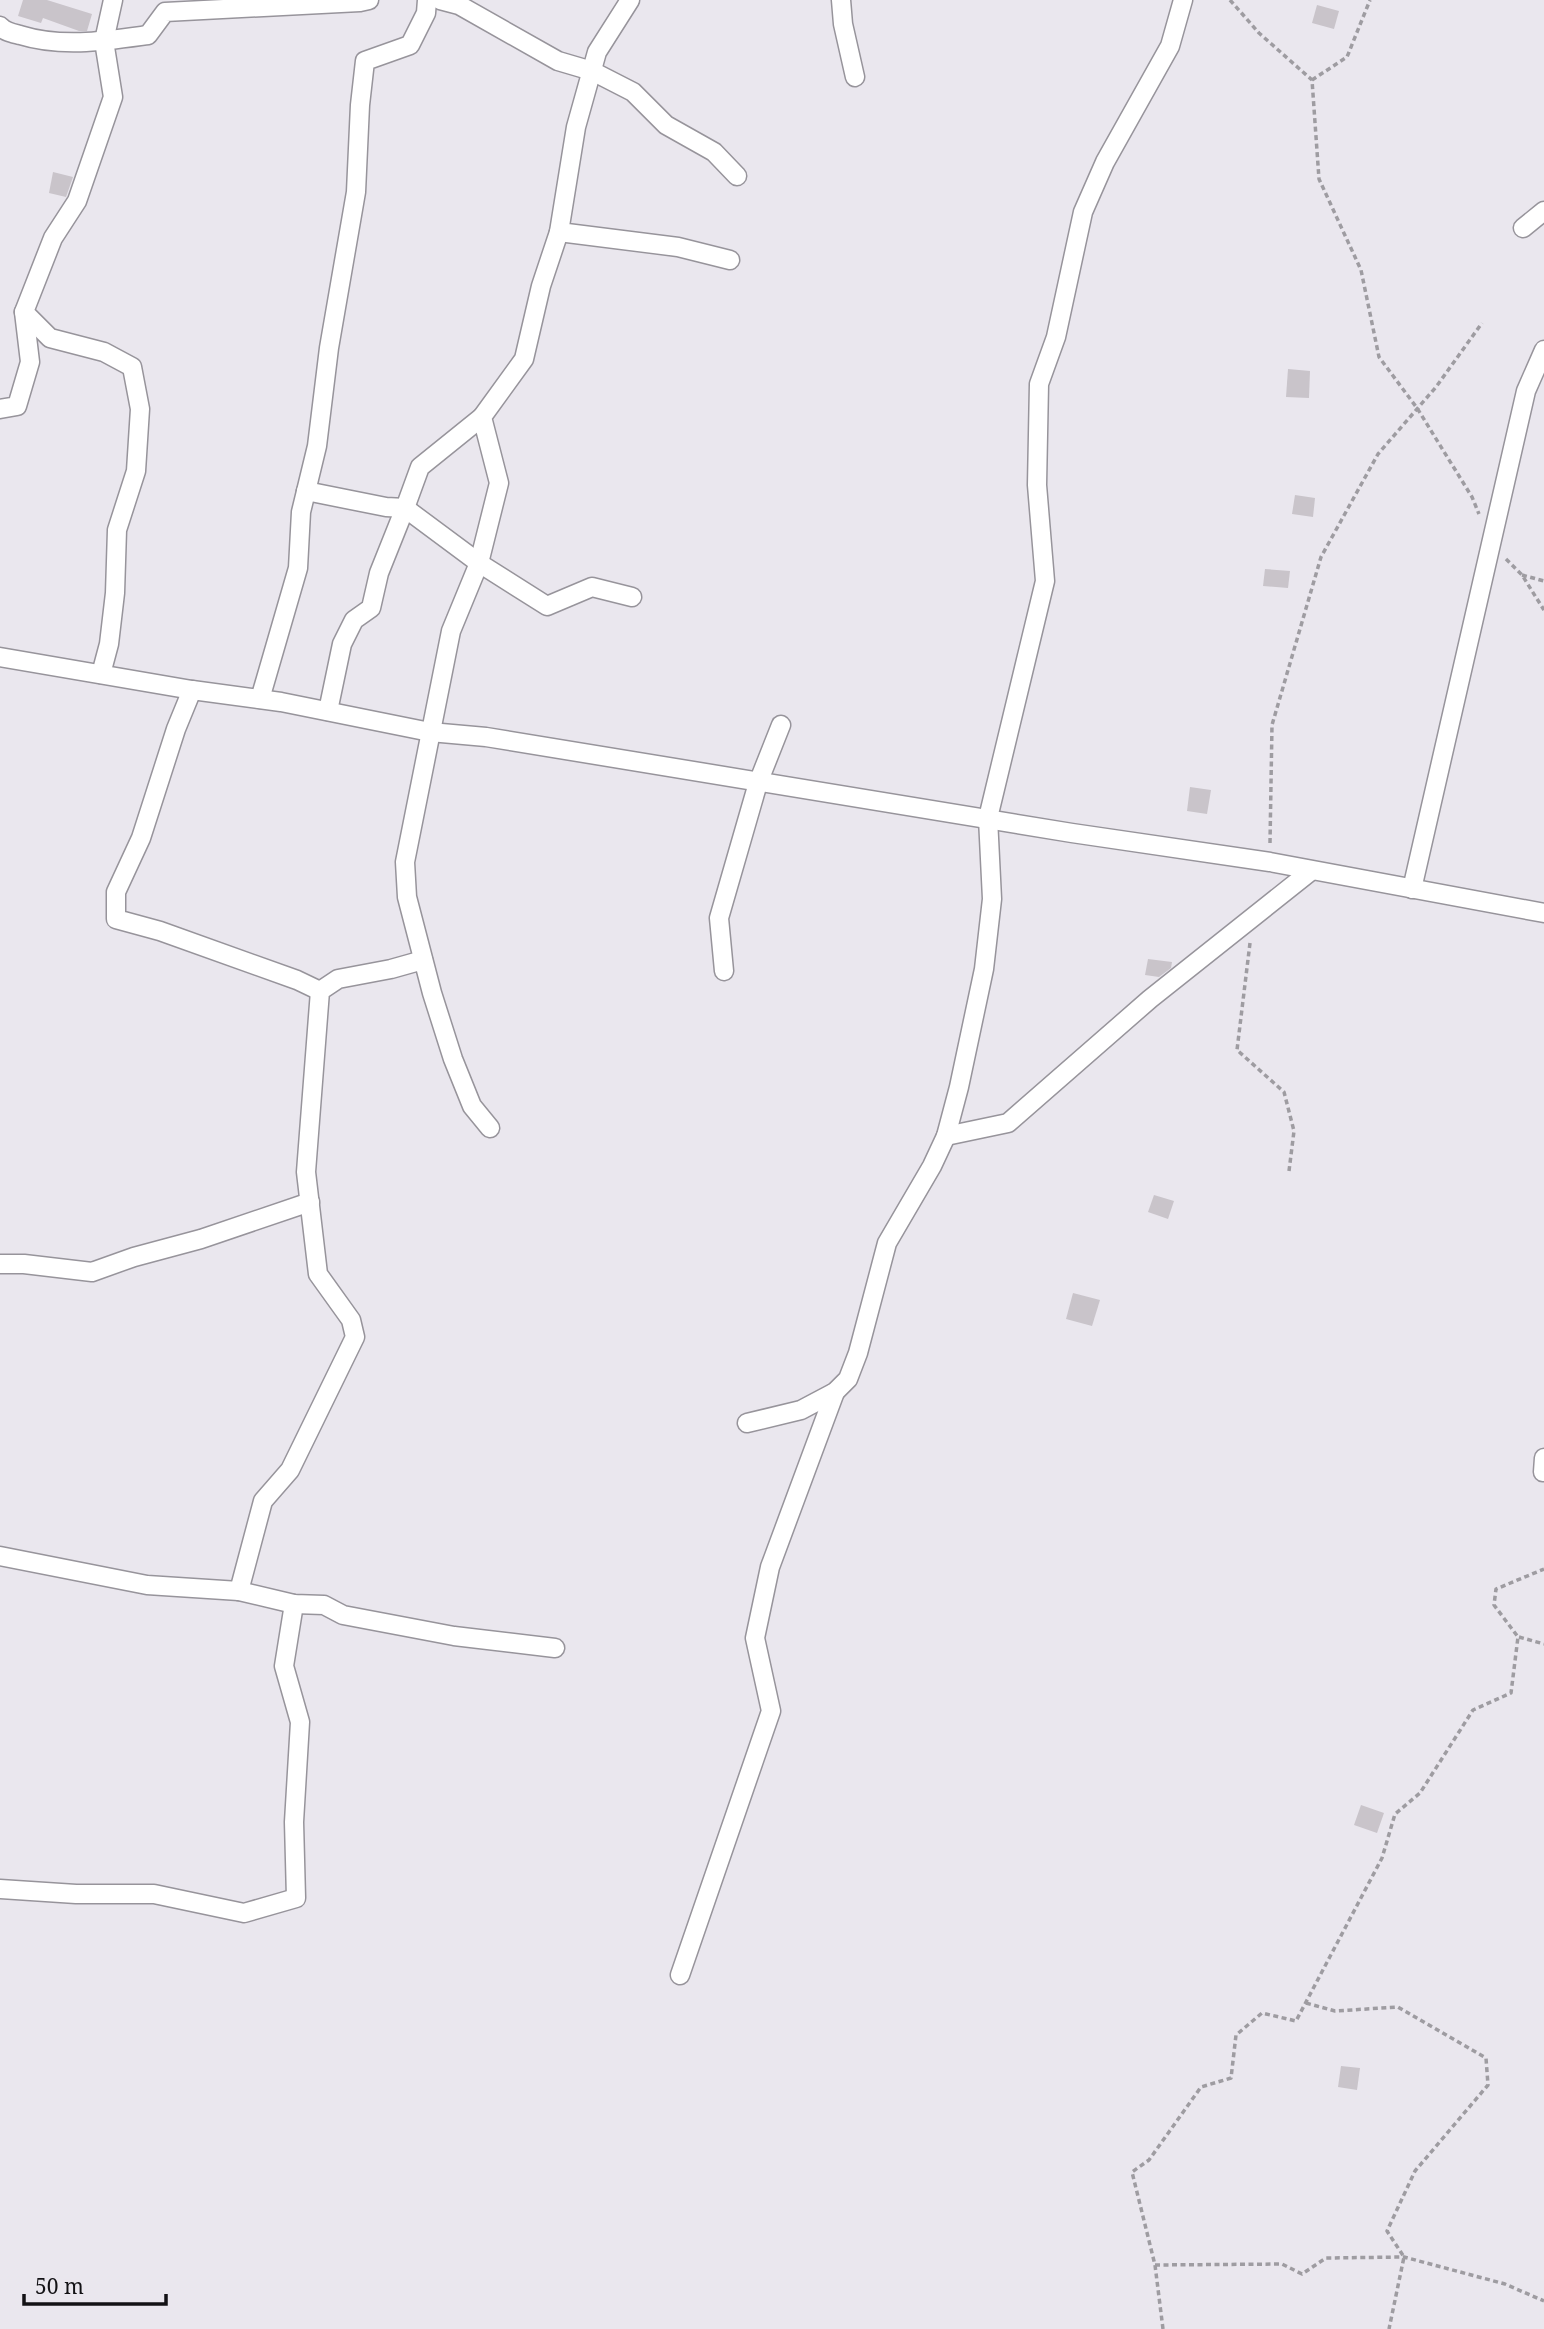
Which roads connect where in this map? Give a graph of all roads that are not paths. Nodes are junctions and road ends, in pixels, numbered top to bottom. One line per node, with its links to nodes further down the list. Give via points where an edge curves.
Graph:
1 (113, 0): 9 (street)
2 (369, 0): 9 (street, via 165,12 148,35)
3 (427, 0): 21 (street, via 426,13 410,45 365,61 356,192)
4 (440, 0): 10 (street, via 459,5 558,61)
5 (630, 0): 10 (street, via 597,52)
6 (841, 0): 11 (street)
7 (1183, 0): 33 (street, via 1170,46 1105,162 1083,212 1056,337 1039,384 1037,485 1045,581)
8 (0, 26): 9 (street, via 37,40)
9 (104, 41): 17 (street, via 113,97 77,201 53,238)
10 (592, 71): 12 (street, via 633,92 666,125 714,152); 15 (street, via 576,127)
11 (855, 77)
12 (737, 176)
13 (1544, 211): 14 (street)
14 (1523, 228)
15 (559, 232): 16 (street, via 678,247); 20 (street, via 524,359)
16 (730, 260)
17 (23, 312): 19 (street, via 30,362 17,406); 26 (street, via 50,338 104,352 132,367 140,409 136,471 117,530 115,593)
18 (1544, 350): 35 (street, via 1526,391)
19 (0, 409)
20 (482, 416): 22 (street, via 420,467); 23 (street, via 499,483)
21 (306, 491): 22 (street); 28 (street, via 298,568)
22 (405, 508): 23 (street); 29 (street, via 379,573 371,608 354,620 342,644)
23 (479, 563): 24 (street, via 547,606 592,587); 31 (street, via 451,631)
24 (632, 597)
25 (0, 656): 26 (street)
26 (101, 674): 27 (street)
27 (192, 690): 28 (street); 39 (street, via 141,838 116,892 116,919)
28 (260, 699): 29 (street)
29 (328, 712): 31 (street)
30 (781, 725): 32 (street)
31 (430, 732): 32 (street, via 486,737); 37 (street, via 405,862 407,897)
32 (758, 783): 33 (street); 38 (street, via 719,918)
33 (988, 818): 34 (street); 41 (street, via 992,900 984,969)
34 (1311, 871): 35 (street); 41 (street, via 1150,999 1008,1123)
35 (1412, 889): 36 (street)
36 (1544, 913)
37 (423, 960): 39 (street, via 338,979); 40 (street, via 453,1059 472,1106)
38 (724, 971)
39 (320, 991): 42 (street, via 306,1172)
40 (490, 1128)
41 (946, 1136): 44 (street, via 887,1243 858,1353 848,1379)
42 (310, 1202): 43 (street, via 92,1272); 47 (street, via 318,1274 351,1320 355,1337 290,1471 263,1501)
43 (0, 1264)
44 (835, 1392): 45 (street, via 802,1410); 51 (street, via 770,1567 755,1638 771,1711)
45 (747, 1423)
46 (0, 1556): 47 (street, via 147,1585)
47 (239, 1591): 48 (street)
48 (294, 1604): 49 (street, via 324,1605 342,1615 454,1636); 50 (street, via 284,1667 300,1722 294,1822 296,1898 244,1913 154,1895)
49 (555, 1648)
50 (0, 1889)
51 (680, 1975)

